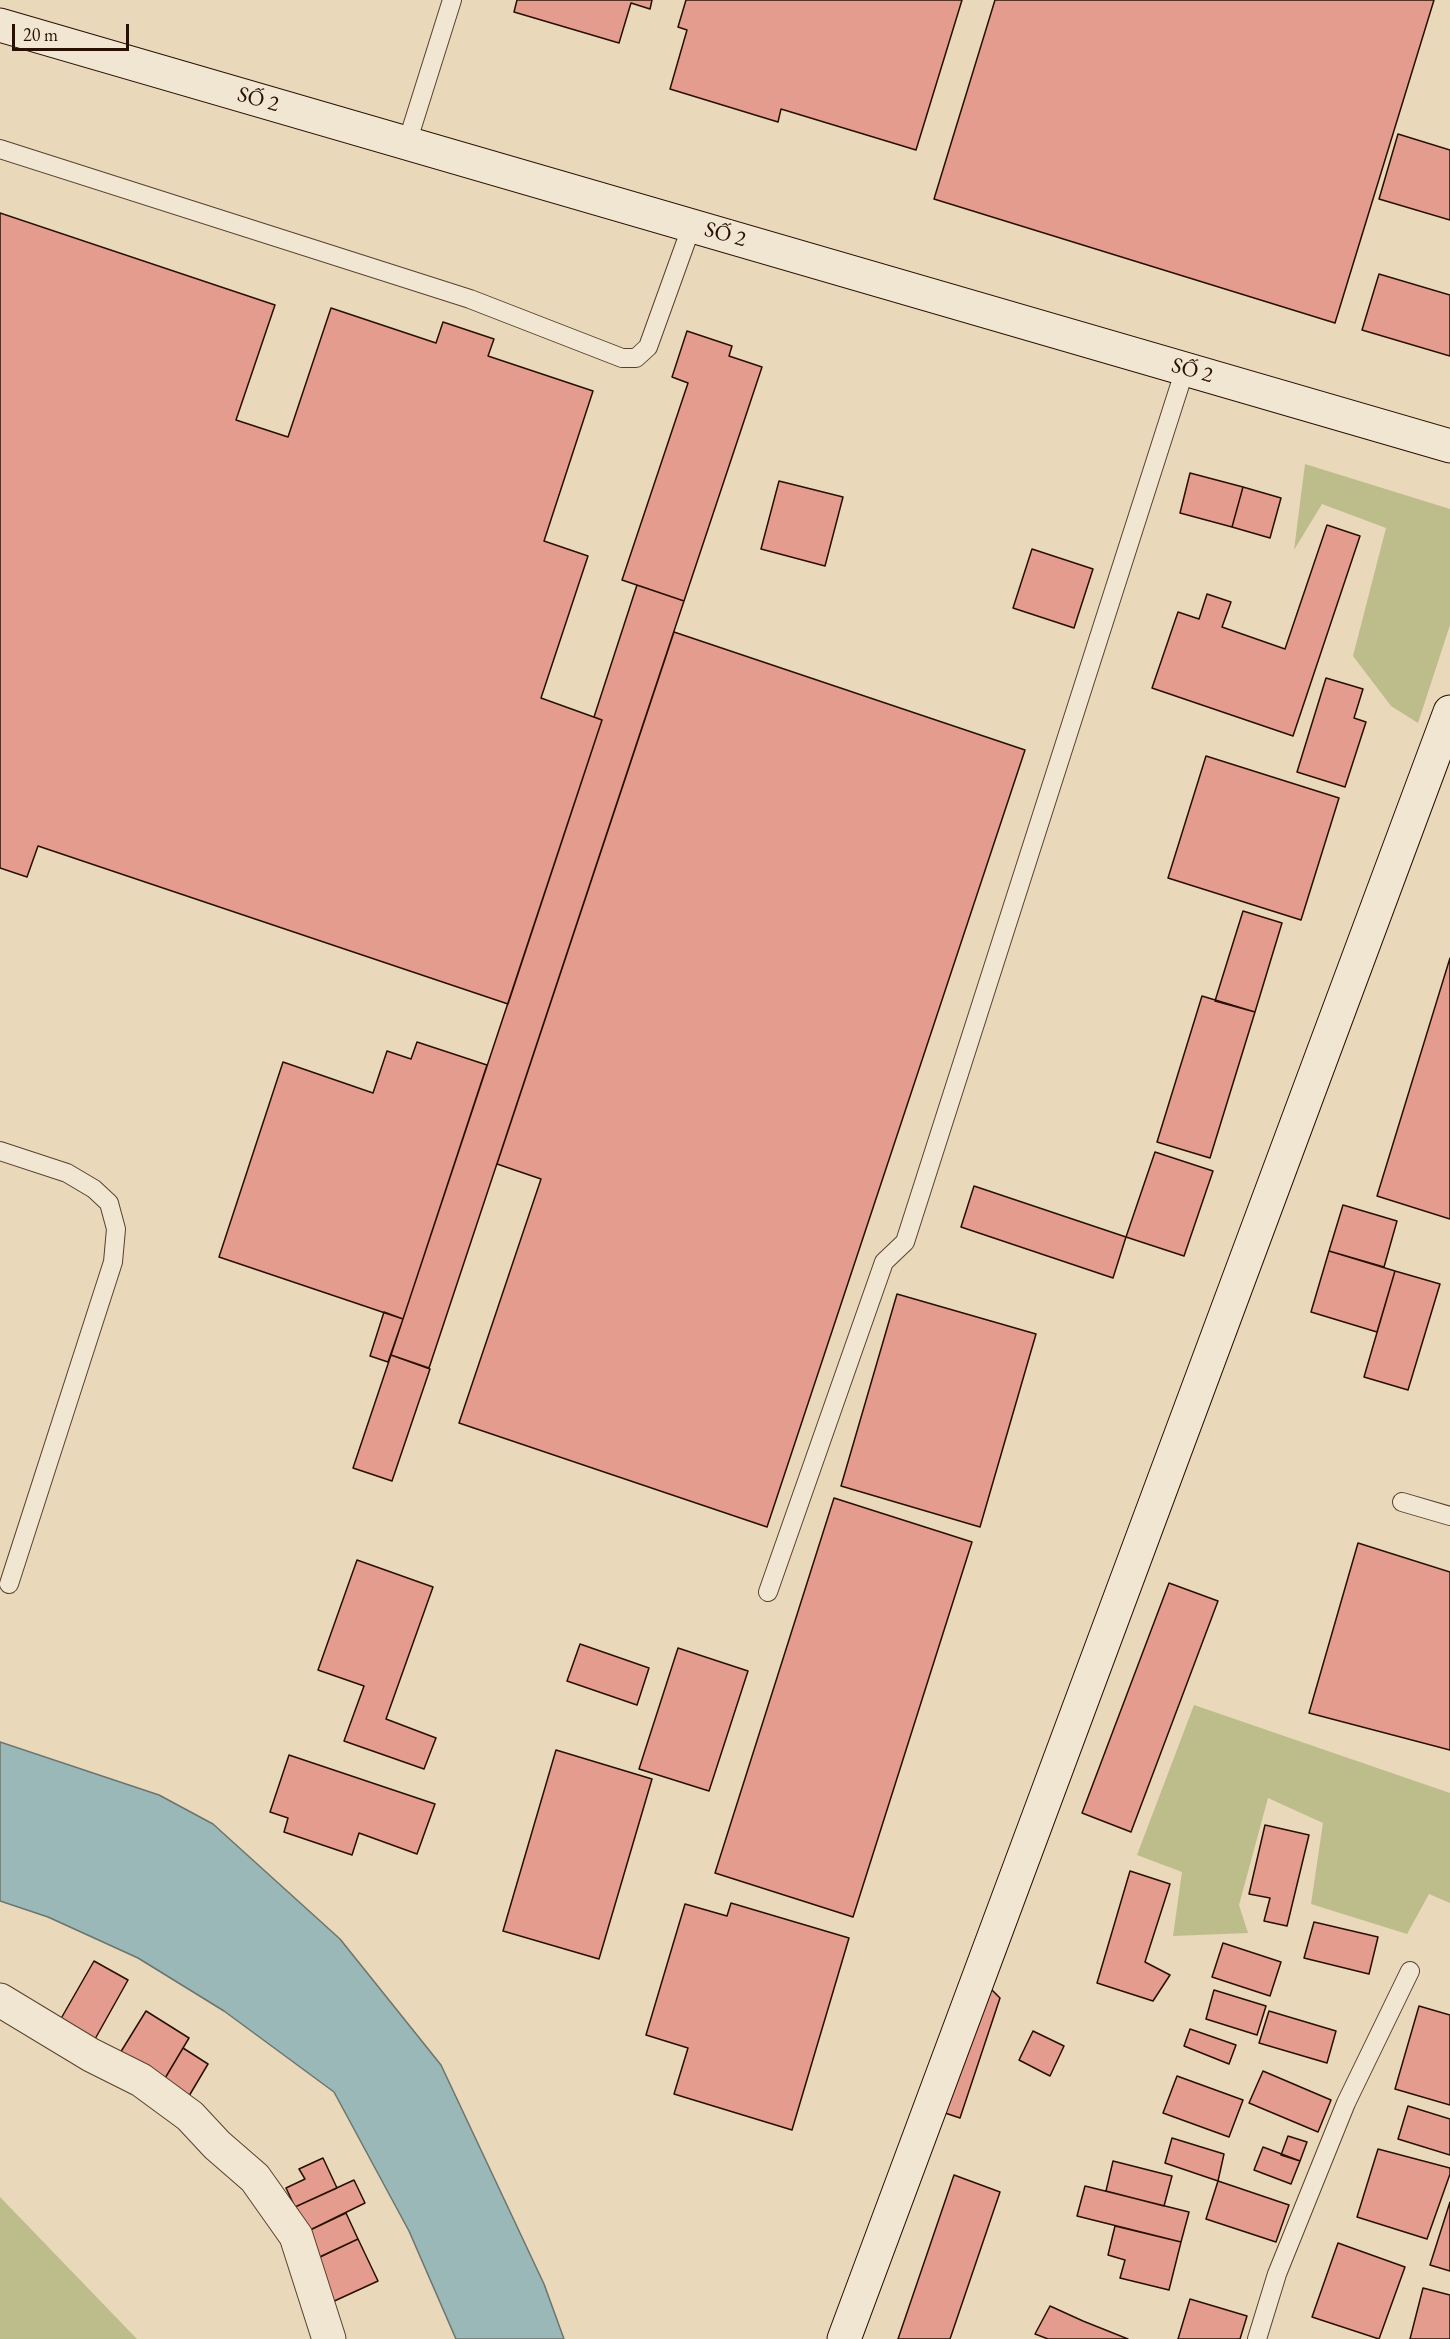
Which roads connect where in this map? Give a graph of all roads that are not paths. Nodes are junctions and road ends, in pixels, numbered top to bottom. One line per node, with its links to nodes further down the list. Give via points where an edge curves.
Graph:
1 (452, 0): 3 (lane)
2 (0, 25): 3 (street, SỐ 2)
3 (407, 143): 5 (street, SỐ 2)
4 (0, 149): 5 (lane, via 470,299 622,358 636,358 648,346)
5 (692, 225): 6 (street, SỐ 2)
6 (1185, 369): 7 (street, SỐ 2); 13 (lane, via 905,1242 884,1262)
7 (1450, 446)
8 (1450, 712): 17 (street)
9 (0, 1151): 12 (lane, via 67,1173 94,1189 109,1203 116,1229 113,1262)
10 (1402, 1502): 11 (lane)
11 (1450, 1516)
12 (9, 1584)
13 (768, 1592)
14 (1410, 1971): 18 (lane, via 1346,2103 1277,2274)
15 (0, 2000): 16 (street, via 141,2080 190,2116 255,2178 296,2236)
16 (329, 2339)
17 (844, 2339)
18 (1257, 2339)

